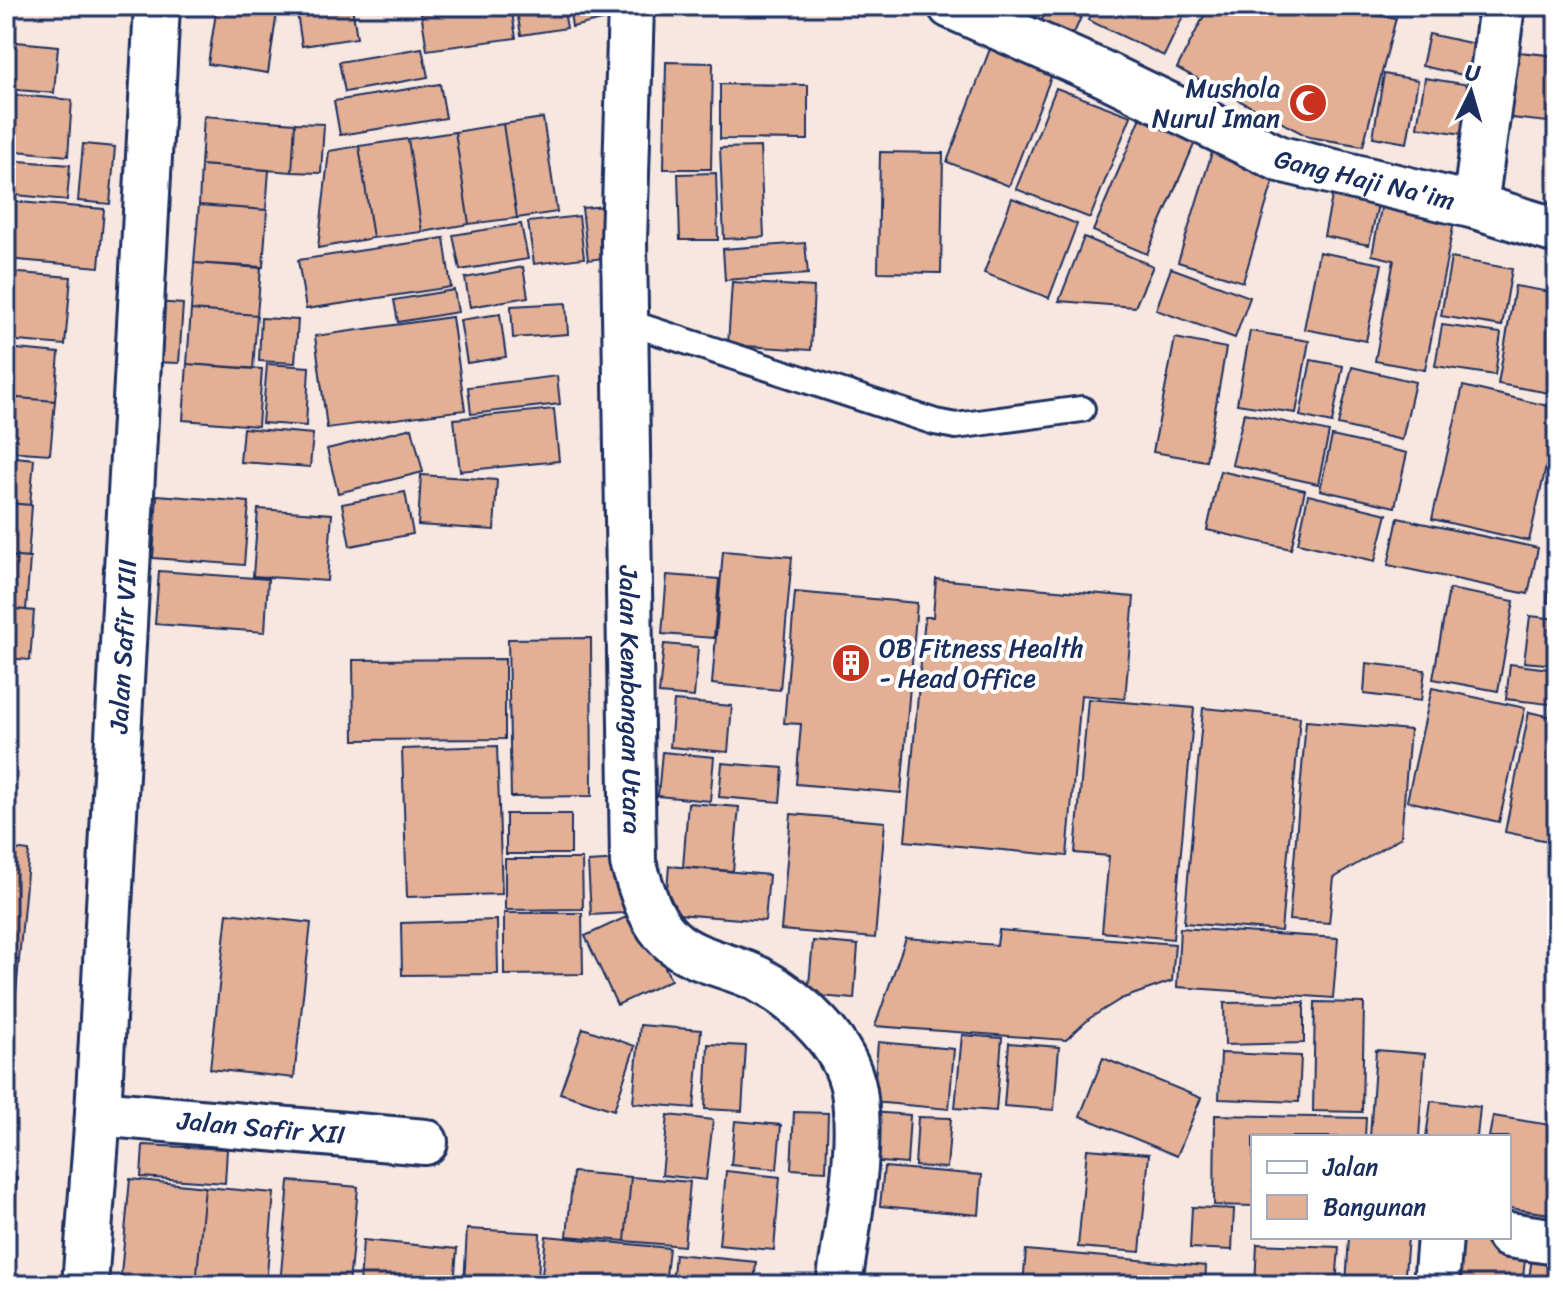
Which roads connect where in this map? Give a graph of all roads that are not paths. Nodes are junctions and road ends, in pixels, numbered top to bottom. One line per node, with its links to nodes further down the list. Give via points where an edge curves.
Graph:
1 (157, 6): 9 (street, Jalan Safir VIII)
2 (631, 6): 7 (street, Jalan Kembangan Utara, via 624,241)
3 (951, 6): 5 (street, Gang Haji Na'im, via 1280,159)
4 (1502, 6): 5 (street, Gang Haji Na'im)
5 (1475, 206): 6 (street, Gang Haji Na'im)
6 (1557, 231)
7 (627, 322): 8 (lane, via 935,422 956,426); 15 (street, Jalan Kembangan Utara, via 633,863 647,907 671,940 712,963 757,978 793,1002 841,1055 853,1089 857,1125)
8 (1082, 409)
9 (98, 1113): 10 (street, Jalan Safir XII); 14 (street, Jalan Safir VIII)
10 (425, 1142)
11 (1511, 1235): 13 (street)
12 (1440, 1239): 16 (street)
13 (1557, 1242)
14 (85, 1285)
15 (839, 1285)
16 (1436, 1285)

